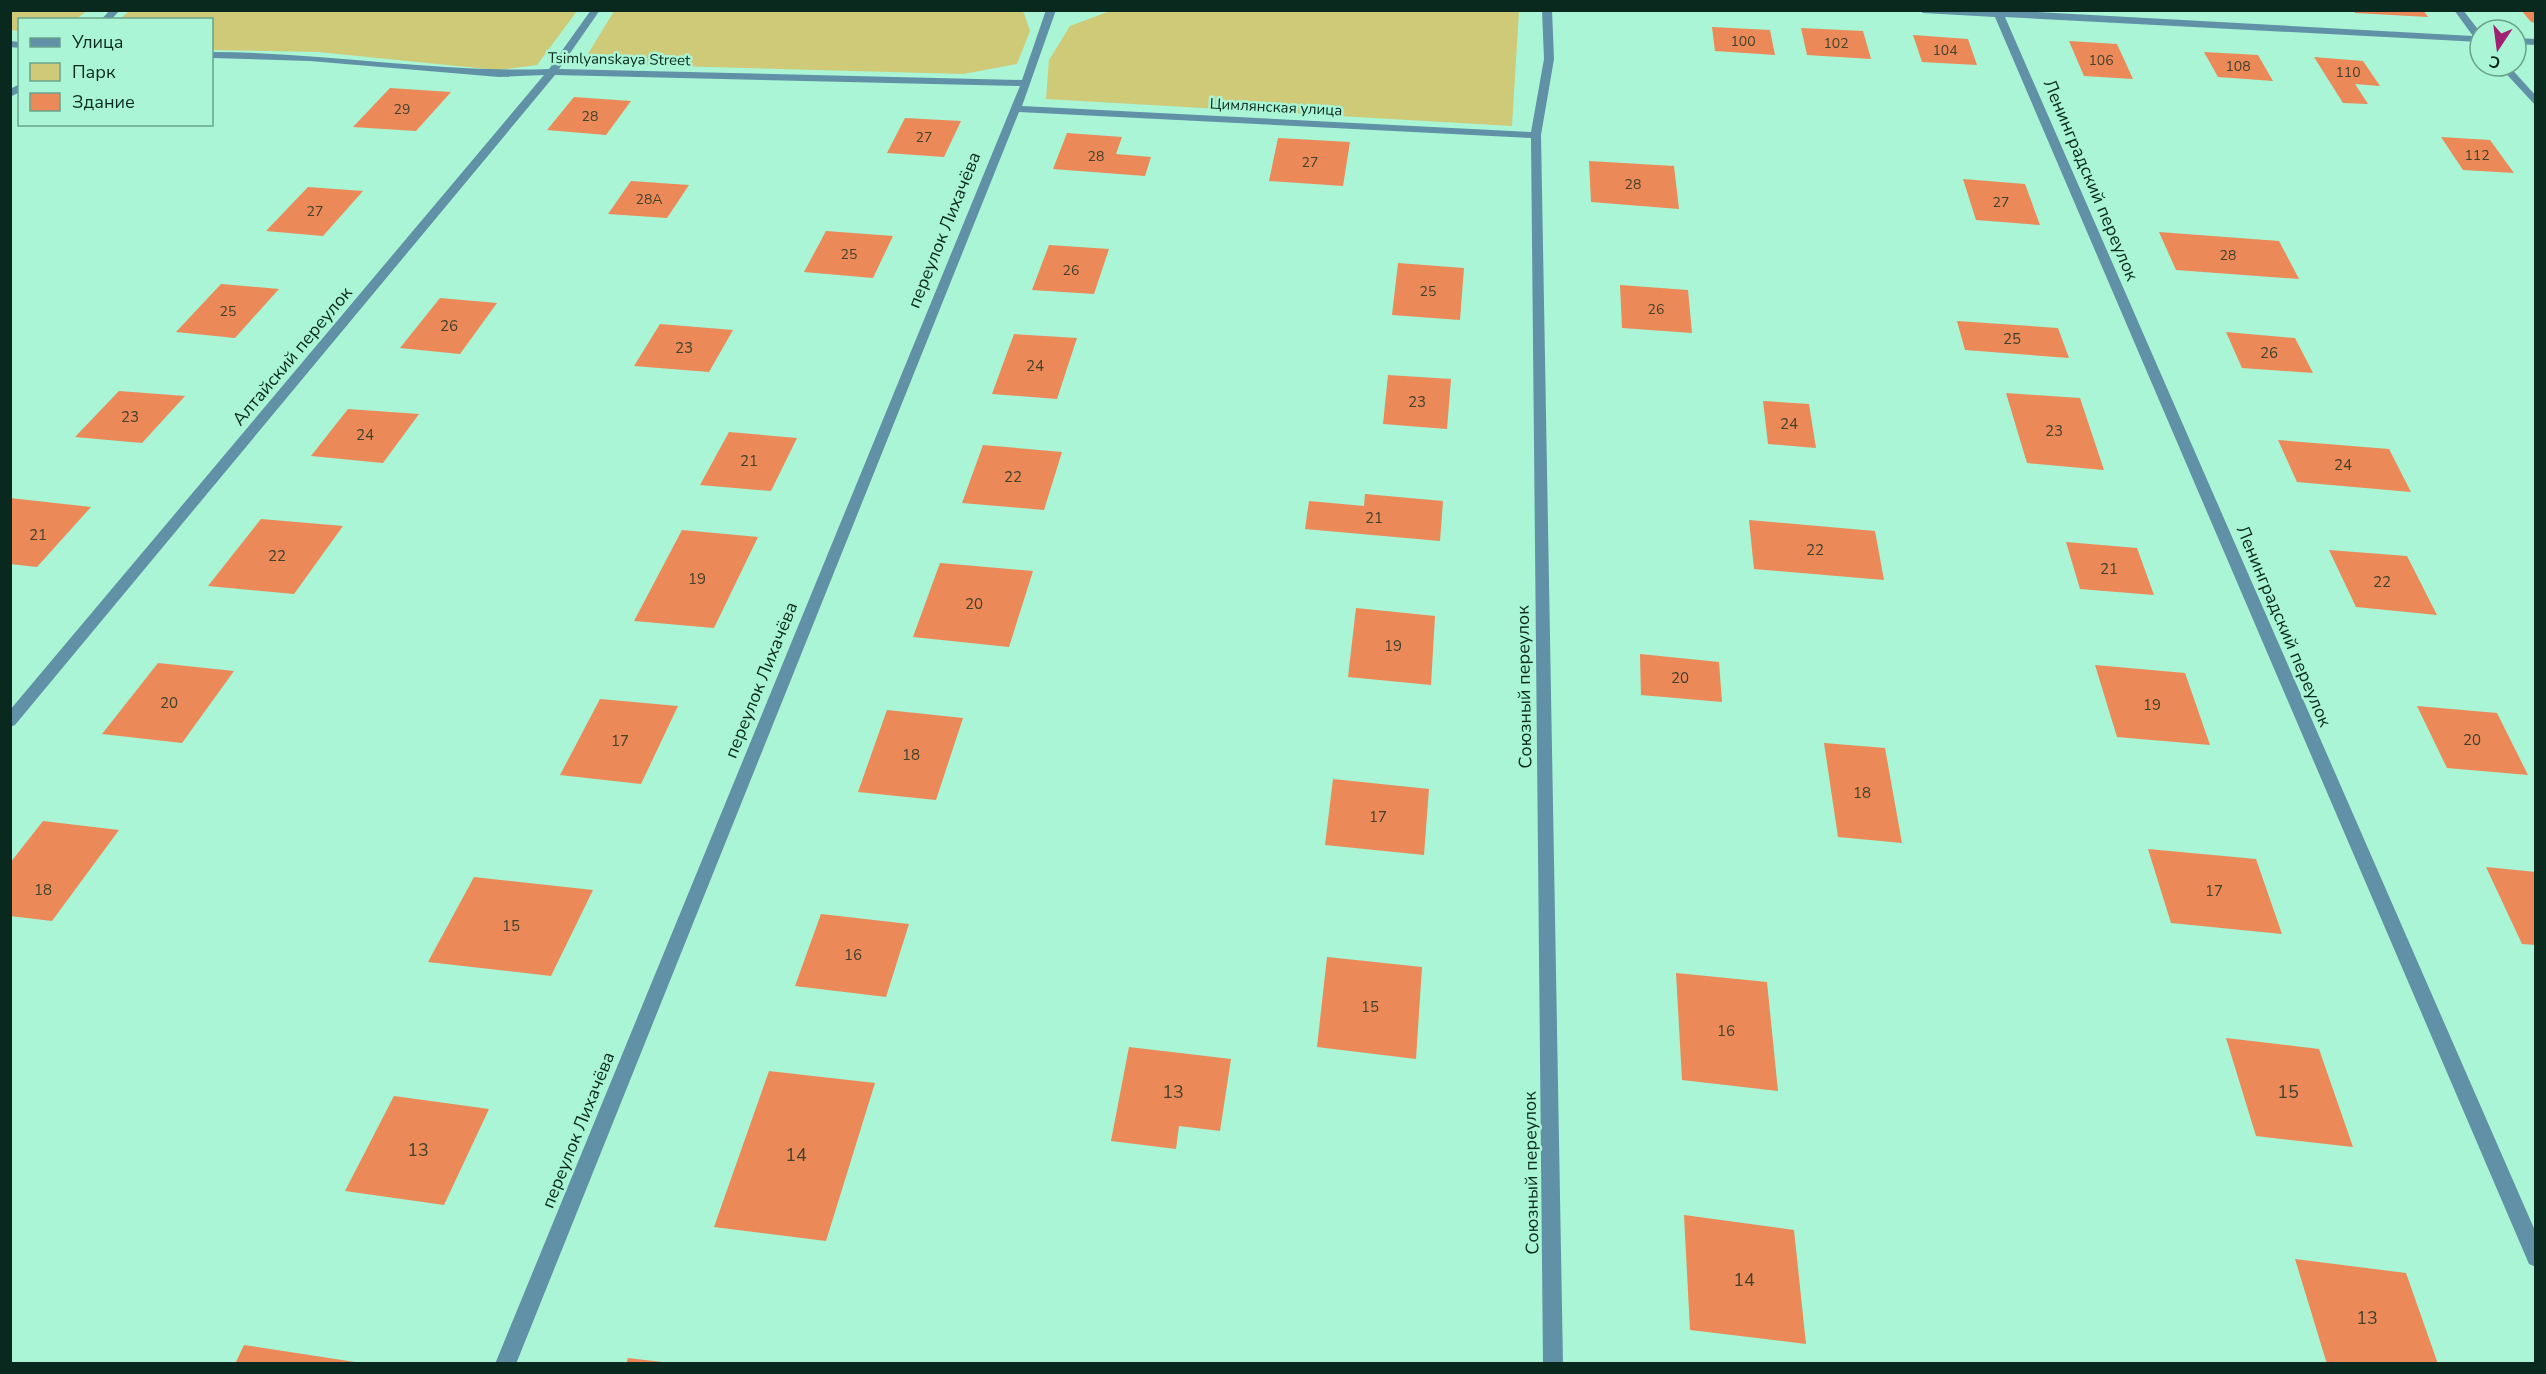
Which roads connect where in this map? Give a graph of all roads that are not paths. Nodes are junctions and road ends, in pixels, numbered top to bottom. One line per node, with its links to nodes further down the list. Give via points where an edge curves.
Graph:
1 (596, 10): 10 (street, Алтайский переулок)
2 (1051, 10): 12 (street, переулок Лихачёва)
3 (1547, 10): 15 (street, Союзный переулок, via 1549,58)
4 (1923, 10): 6 (street)
5 (2458, 10): 7 (street)
6 (1997, 12): 8 (street); 17 (street, Ленинградский переулок)
7 (2468, 23)
8 (2468, 37)
9 (213, 55): 10 (street, Tsimlyanskaya Street, via 310,58 500,74)
10 (552, 72): 12 (street, Tsimlyanskaya Street); 16 (street, Алтайский переулок)
11 (2514, 78): 13 (street)
12 (1026, 83): 14 (street, переулок Лихачёва)
13 (2535, 103)
14 (1014, 109): 15 (street, Цимлянская улица); 18 (street, переулок Лихачёва)
15 (1536, 135): 19 (street, Союзный переулок)
16 (10, 721)
17 (2535, 1257)
18 (505, 1364)
19 (1553, 1364)

